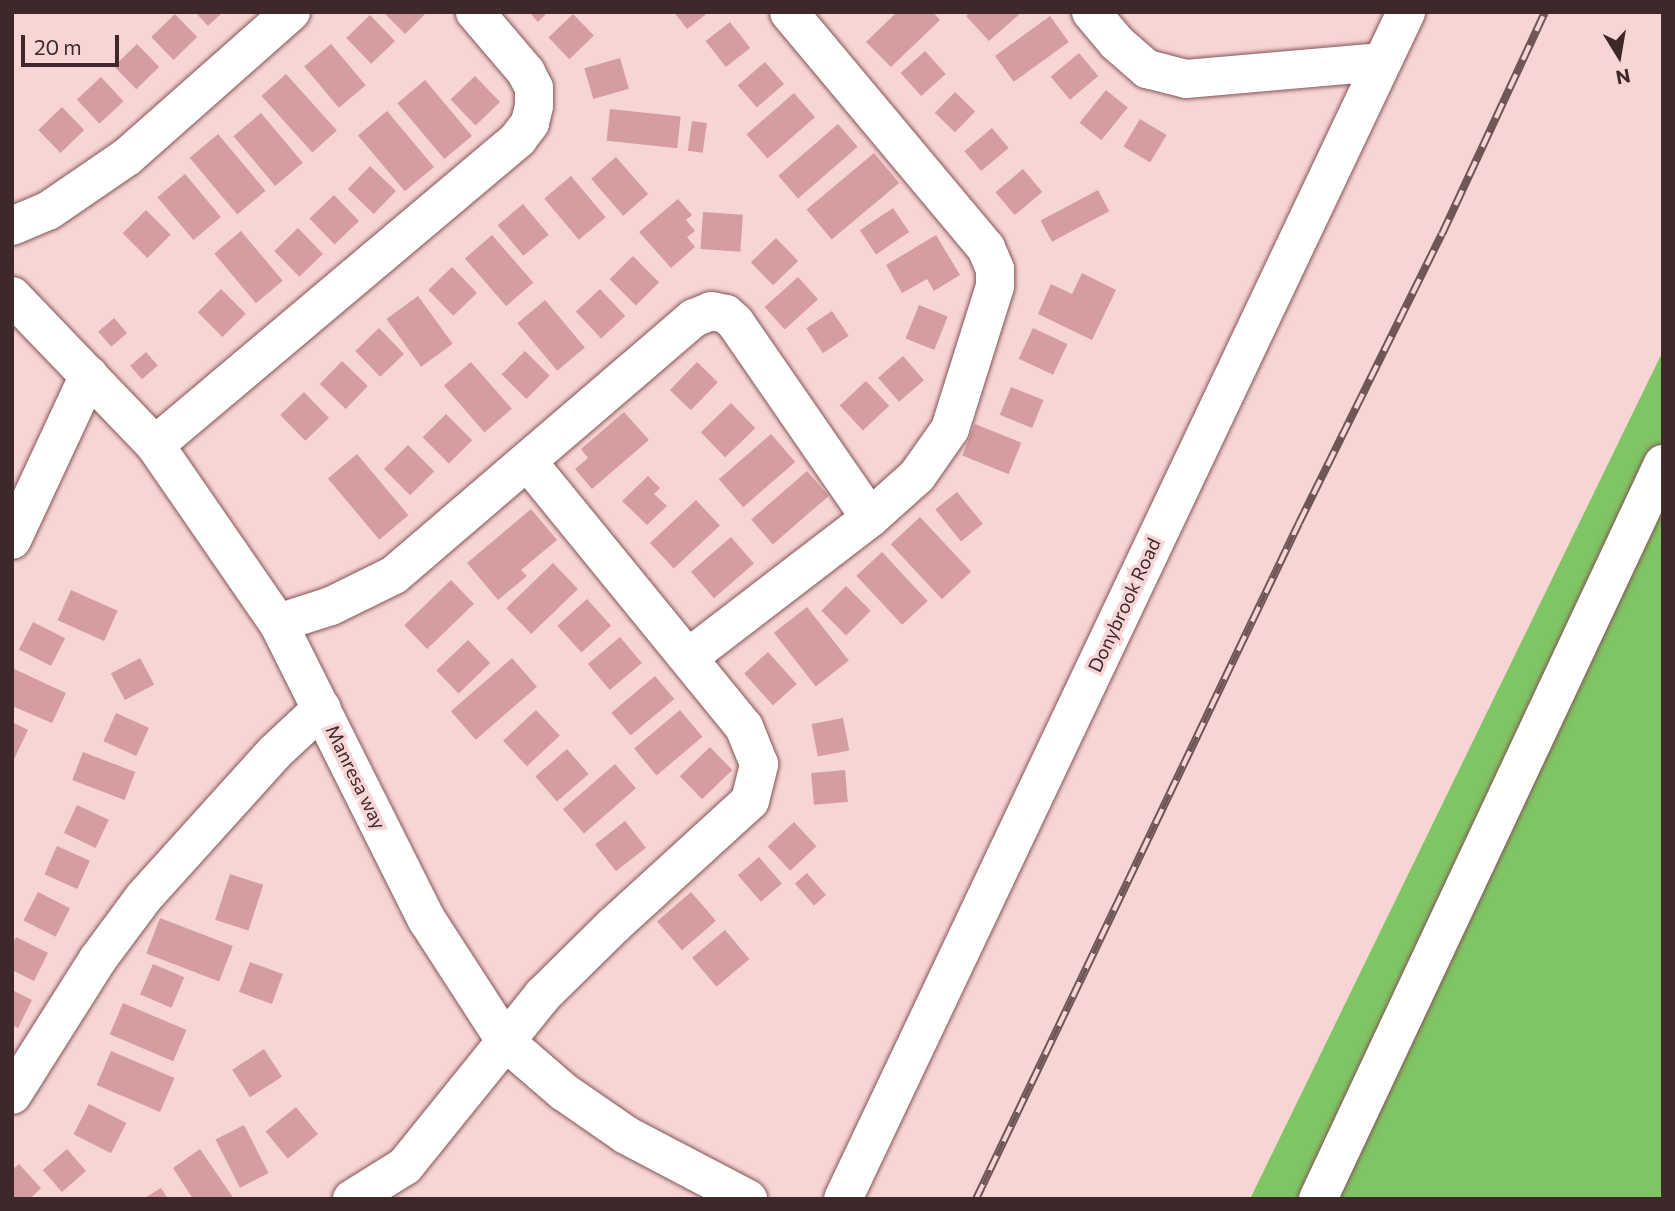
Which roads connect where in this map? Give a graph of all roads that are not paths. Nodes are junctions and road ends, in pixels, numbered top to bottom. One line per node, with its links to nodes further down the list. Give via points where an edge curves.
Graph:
1 (292, 12): 7 (street, via 159,132 102,176 47,211)
2 (475, 12): 10 (street, via 526,72 534,89 530,123 518,139)
3 (789, 12): 13 (street, via 986,248 995,269 995,286 950,429 917,476)
4 (1091, 12): 6 (street, via 1147,69 1186,79)
5 (1406, 12): 6 (street, Donybrook Road)
6 (1382, 62): 22 (street, Donybrook Road)
7 (12, 226)
8 (12, 296): 9 (street, Manresa way)
9 (89, 375): 10 (street, Manresa way); 14 (street)
10 (155, 446): 15 (street, Manresa way)
11 (527, 461): 13 (street, via 694,318 711,311 726,314 735,322); 15 (street, via 394,575 331,606); 16 (street)
12 (1663, 464): 23 (street)
13 (870, 518): 16 (street)
14 (12, 540)
15 (278, 623): 17 (street, Manresa way)
16 (689, 657): 18 (street, via 744,727 759,764 750,802 604,934 543,995)
17 (323, 708): 18 (street, Manresa way, via 427,920); 19 (street, via 275,752 144,897 98,958)
18 (506, 1042): 20 (street, via 404,1166); 21 (street, Manresa way, via 564,1092 626,1135)
19 (12, 1095)
20 (352, 1199)
21 (748, 1199)
22 (843, 1199)
23 (1318, 1199)

